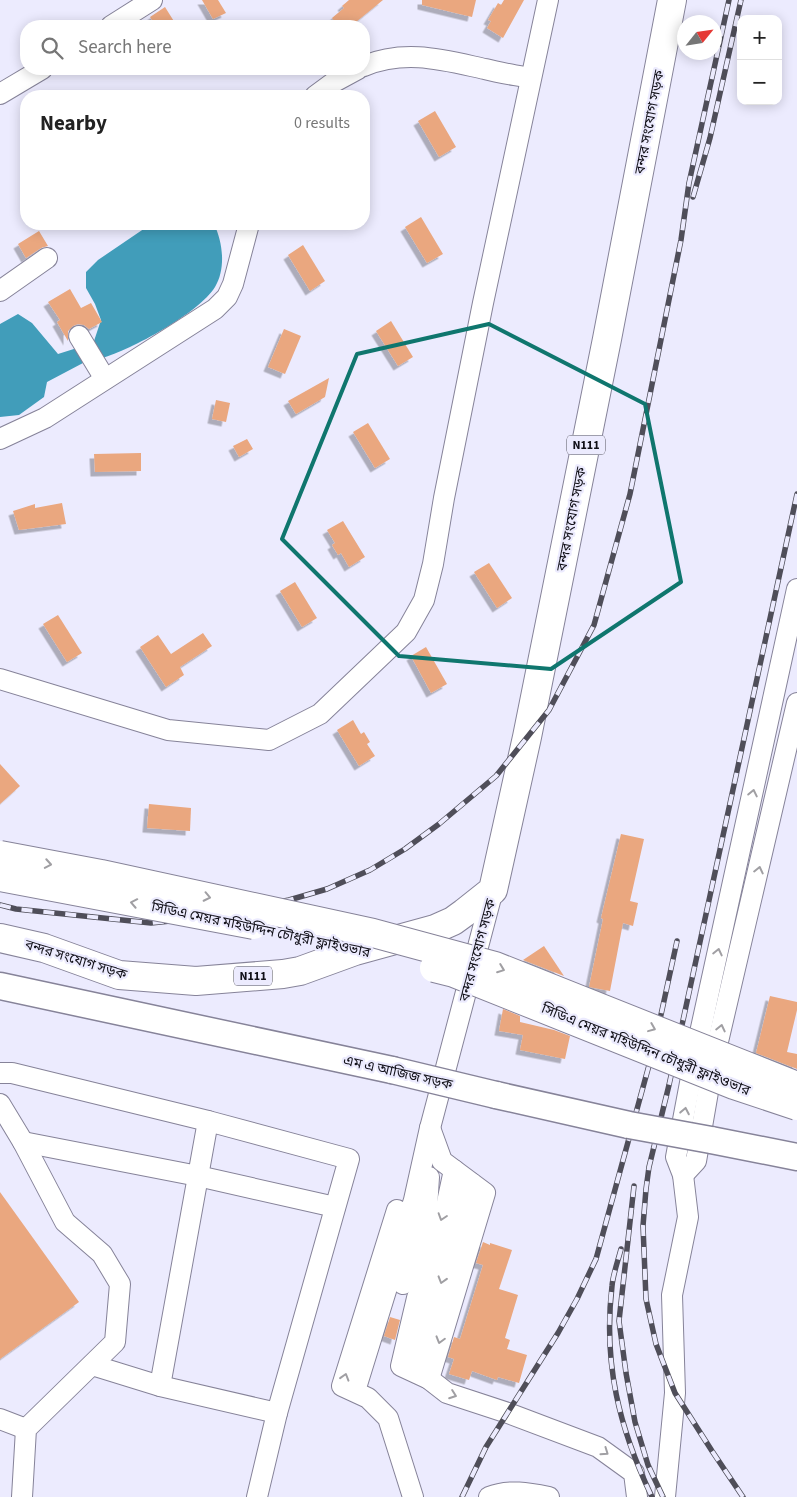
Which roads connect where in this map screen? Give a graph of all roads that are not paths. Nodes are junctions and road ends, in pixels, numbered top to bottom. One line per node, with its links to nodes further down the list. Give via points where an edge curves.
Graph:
1 (152, 0): 4 (street)
2 (548, 0): 8 (street)
3 (672, 0): 22 (highway, বন্দর সংযোগ সড়ক / N111, via 528,737)
4 (120, 20)
5 (370, 64): 8 (street, via 391,58 427,57)
6 (32, 75): 10 (street)
7 (347, 75): 9 (street)
8 (530, 78): 18 (street, via 433,564 424,600 406,632 320,714 270,740 168,730)
9 (323, 90)
10 (0, 94)
11 (247, 230): 15 (street, via 233,284 227,297 215,309 195,323)
12 (46, 258): 13 (street)
13 (0, 291)
14 (80, 337): 15 (street)
15 (101, 372): 16 (street, via 45,418)
16 (0, 439)
17 (797, 589): 34 (street, one-way to 17, via 676,1157 694,1060)
18 (0, 679)
19 (797, 703): 34 (street, one-way to 19, via 696,1161 713,1063)
20 (0, 855): 26 (highway, one-way to 26, bridge, via 373,933 495,966)
21 (0, 877): 28 (highway, সিডিএ মেয়র মহিউদ্দিন চৌধুরী ফ্লাইওভার, one-way to 21, bridge, via 734,1085 454,973 305,935)
22 (493, 890): 23 (highway, বন্দর সংযোগ সড়ক / N111, via 452,921 435,929 283,974 196,981 119,975 44,948); 30 (street, বন্দর সংযোগ সড়ক)
23 (0, 938)
24 (0, 986): 32 (main road, এম এ আজিজ সড়ক, bridge, via 392,1070 629,1125)
25 (0, 1072): 29 (street)
26 (797, 1086)
27 (0, 1104): 31 (street)
28 (797, 1106)
29 (208, 1120): 35 (street); 36 (street, via 349,1158)
30 (430, 1128): 33 (street, via 442,1161); 40 (street, via 428,1209); 40 (street, one-way to 30, via 342,1386 401,1199)
31 (23, 1142): 35 (street); 37 (street, via 65,1222 102,1254 120,1284 115,1342)
32 (797, 1157)
33 (454, 1170): 38 (street, one-way to 38, via 478,1188); 38 (street, one-way to 38, via 401,1366)
34 (683, 1175): 50 (street, via 688,1217 672,1295 675,1394)
35 (198, 1176): 36 (street); 39 (street)
36 (335, 1207): 41 (street)
37 (92, 1365): 39 (street); 43 (street)
38 (422, 1375): 49 (street, one-way to 49, via 447,1393 598,1447 634,1473)
39 (160, 1386): 41 (street)
40 (362, 1394): 46 (street, via 388,1418)
41 (277, 1413): 45 (street)
42 (0, 1419): 43 (street)
43 (26, 1429): 44 (street)
44 (22, 1497)
45 (256, 1497)
46 (412, 1497)
47 (489, 1497): 48 (street, via 521,1492)
48 (549, 1497)
49 (638, 1497)
50 (665, 1497)

